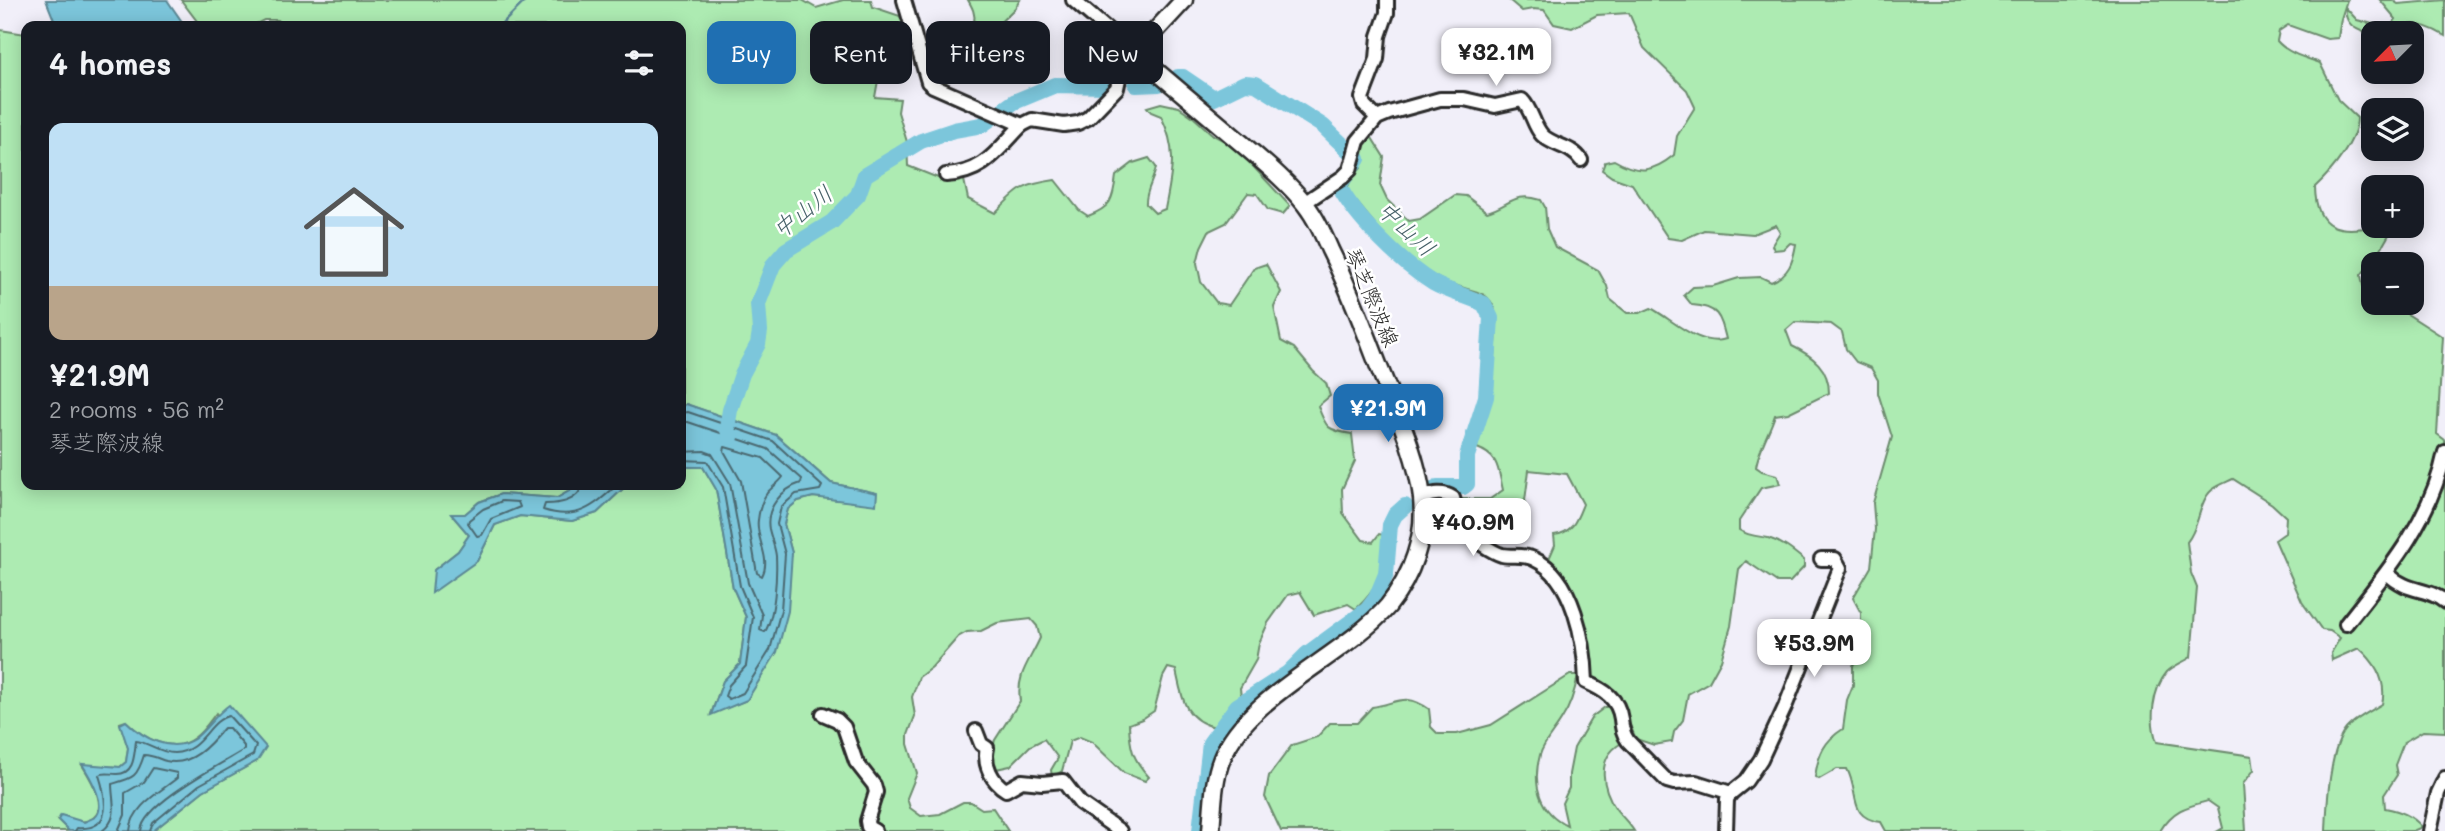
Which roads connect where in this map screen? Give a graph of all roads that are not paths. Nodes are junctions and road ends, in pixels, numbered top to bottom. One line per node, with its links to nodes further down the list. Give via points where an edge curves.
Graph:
1 (904, 0): 10 (street, via 928,82)
2 (1073, 0): 5 (street)
3 (1184, 0): 6 (main road)
4 (1387, 0): 9 (street, via 1377,59 1362,98)
5 (1098, 21)
6 (1163, 23)
7 (1163, 77): 13 (main road, 琴芝際波線)
8 (1118, 84): 10 (street, via 1078,123 1032,120)
9 (1377, 118): 11 (street, via 1440,99 1495,106 1522,100 1543,136); 13 (street, via 1358,141 1343,177)
10 (1022, 125): 12 (street, via 987,162)
11 (1581, 160)
12 (946, 175)
13 (1304, 203): 15 (main road, 琴芝際波線, via 1336,262 1368,338 1405,436)
14 (2445, 452): 17 (street, via 2416,530)
15 (1422, 497): 23 (street, via 1449,495 1467,534 1500,555 1527,557 1551,571 1578,624 1586,682 1612,696 1624,736 1667,781 1696,782); 26 (main road, 琴芝際波線, via 1416,555 1396,594 1377,617 1248,719 1229,744 1218,769)
16 (1821, 559): 23 (street, via 1835,559 1840,568 1761,758 1746,781)
17 (2387, 573): 18 (street, via 2406,587); 19 (street)
18 (2445, 602)
19 (2346, 624)
20 (823, 714): 24 (street, via 844,727 856,762 874,785 867,821)
21 (976, 731): 25 (street, via 987,748 987,766 1001,788 1027,780 1063,781 1080,803)
22 (2445, 778): 28 (street)
23 (1731, 793): 27 (street)
24 (875, 831)
25 (1120, 831)
26 (1211, 831)
27 (1726, 831)
28 (2430, 831)

